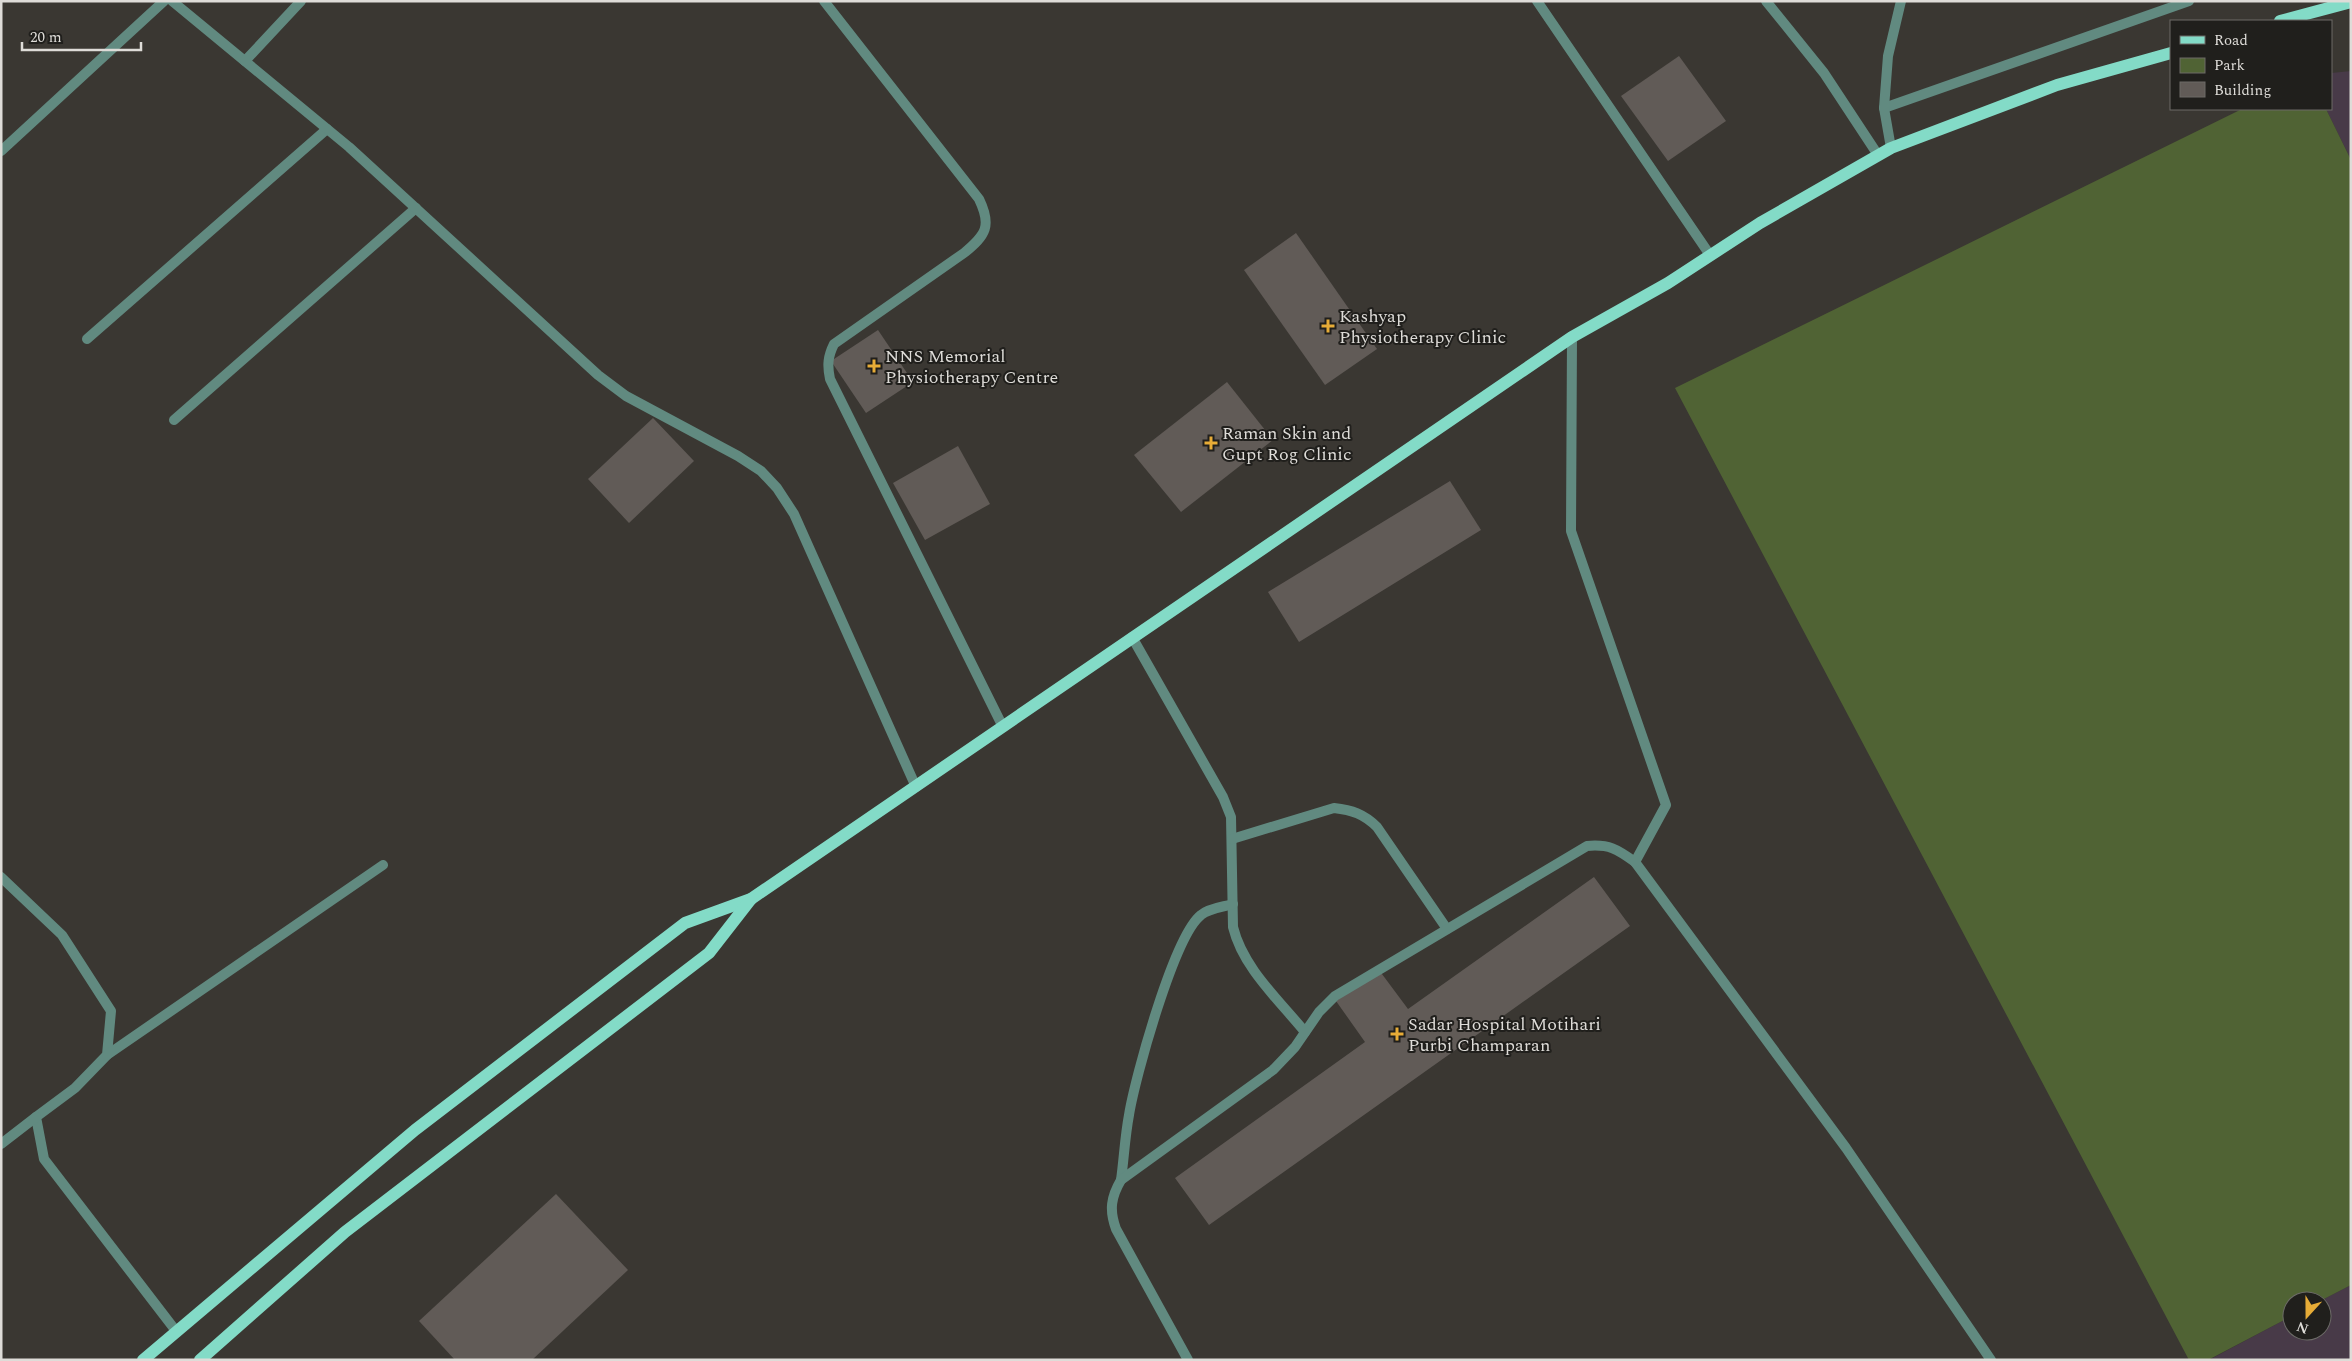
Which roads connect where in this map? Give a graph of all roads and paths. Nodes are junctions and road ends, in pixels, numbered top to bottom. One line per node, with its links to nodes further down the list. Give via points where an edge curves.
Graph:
1 (164, 1): 16 (street)
2 (172, 1): 12 (street)
3 (301, 1): 12 (street)
4 (824, 1): 24 (street, via 979,199 987,219 986,231 978,242 834,344 828,366 830,379)
5 (1537, 1): 19 (street)
6 (1766, 1): 17 (street, via 1824,74)
7 (1901, 1): 13 (street, via 1888,56)
8 (2189, 1): 13 (street)
9 (2351, 2): 10 (main road)
10 (2284, 20)
11 (2170, 53): 15 (main road, via 2057,85)
12 (245, 61): 14 (street)
13 (1884, 108): 15 (street)
14 (327, 128): 18 (street); 21 (street)
15 (1891, 148): 17 (main road)
16 (1, 151)
17 (1878, 155): 19 (main road)
18 (416, 208): 22 (street); 25 (street, via 598,375 626,396 738,456 761,471 777,488 794,514)
19 (1710, 255): 20 (main road, via 1668,283)
20 (1572, 337): 23 (main road); 27 (street, via 1571,531 1666,805)
21 (87, 339)
22 (174, 420)
23 (1132, 637): 24 (main road); 26 (street, via 1223,797 1231,817)
24 (1003, 727): 25 (main road)
25 (916, 787): 30 (main road)
26 (1232, 839): 31 (street); 32 (street, via 1334,808 1366,816 1377,827)
27 (1635, 862): 32 (street, via 1619,850 1604,845 1587,846); 42 (street, via 1846,1148)
28 (384, 865): 34 (street)
29 (1, 877): 34 (street, via 62,935 111,1011)
30 (751, 899): 38 (main road, via 685,923 415,1130); 40 (main road, via 709,953 345,1232)
31 (1233, 904): 33 (street, via 1237,944 1247,962); 37 (street, via 1200,916 1178,952 1162,994 1129,1114)
32 (1447, 929): 33 (street, via 1335,996)
33 (1305, 1032): 37 (street, via 1272,1070)
34 (107, 1055): 35 (street, via 75,1088)
35 (36, 1117): 36 (street); 38 (street, via 44,1159)
36 (1, 1144)
37 (1121, 1180): 41 (street, via 1111,1205 1116,1229)
38 (176, 1331): 39 (main road)
39 (143, 1360)
40 (200, 1360)
41 (1188, 1360)
42 (1991, 1360)

